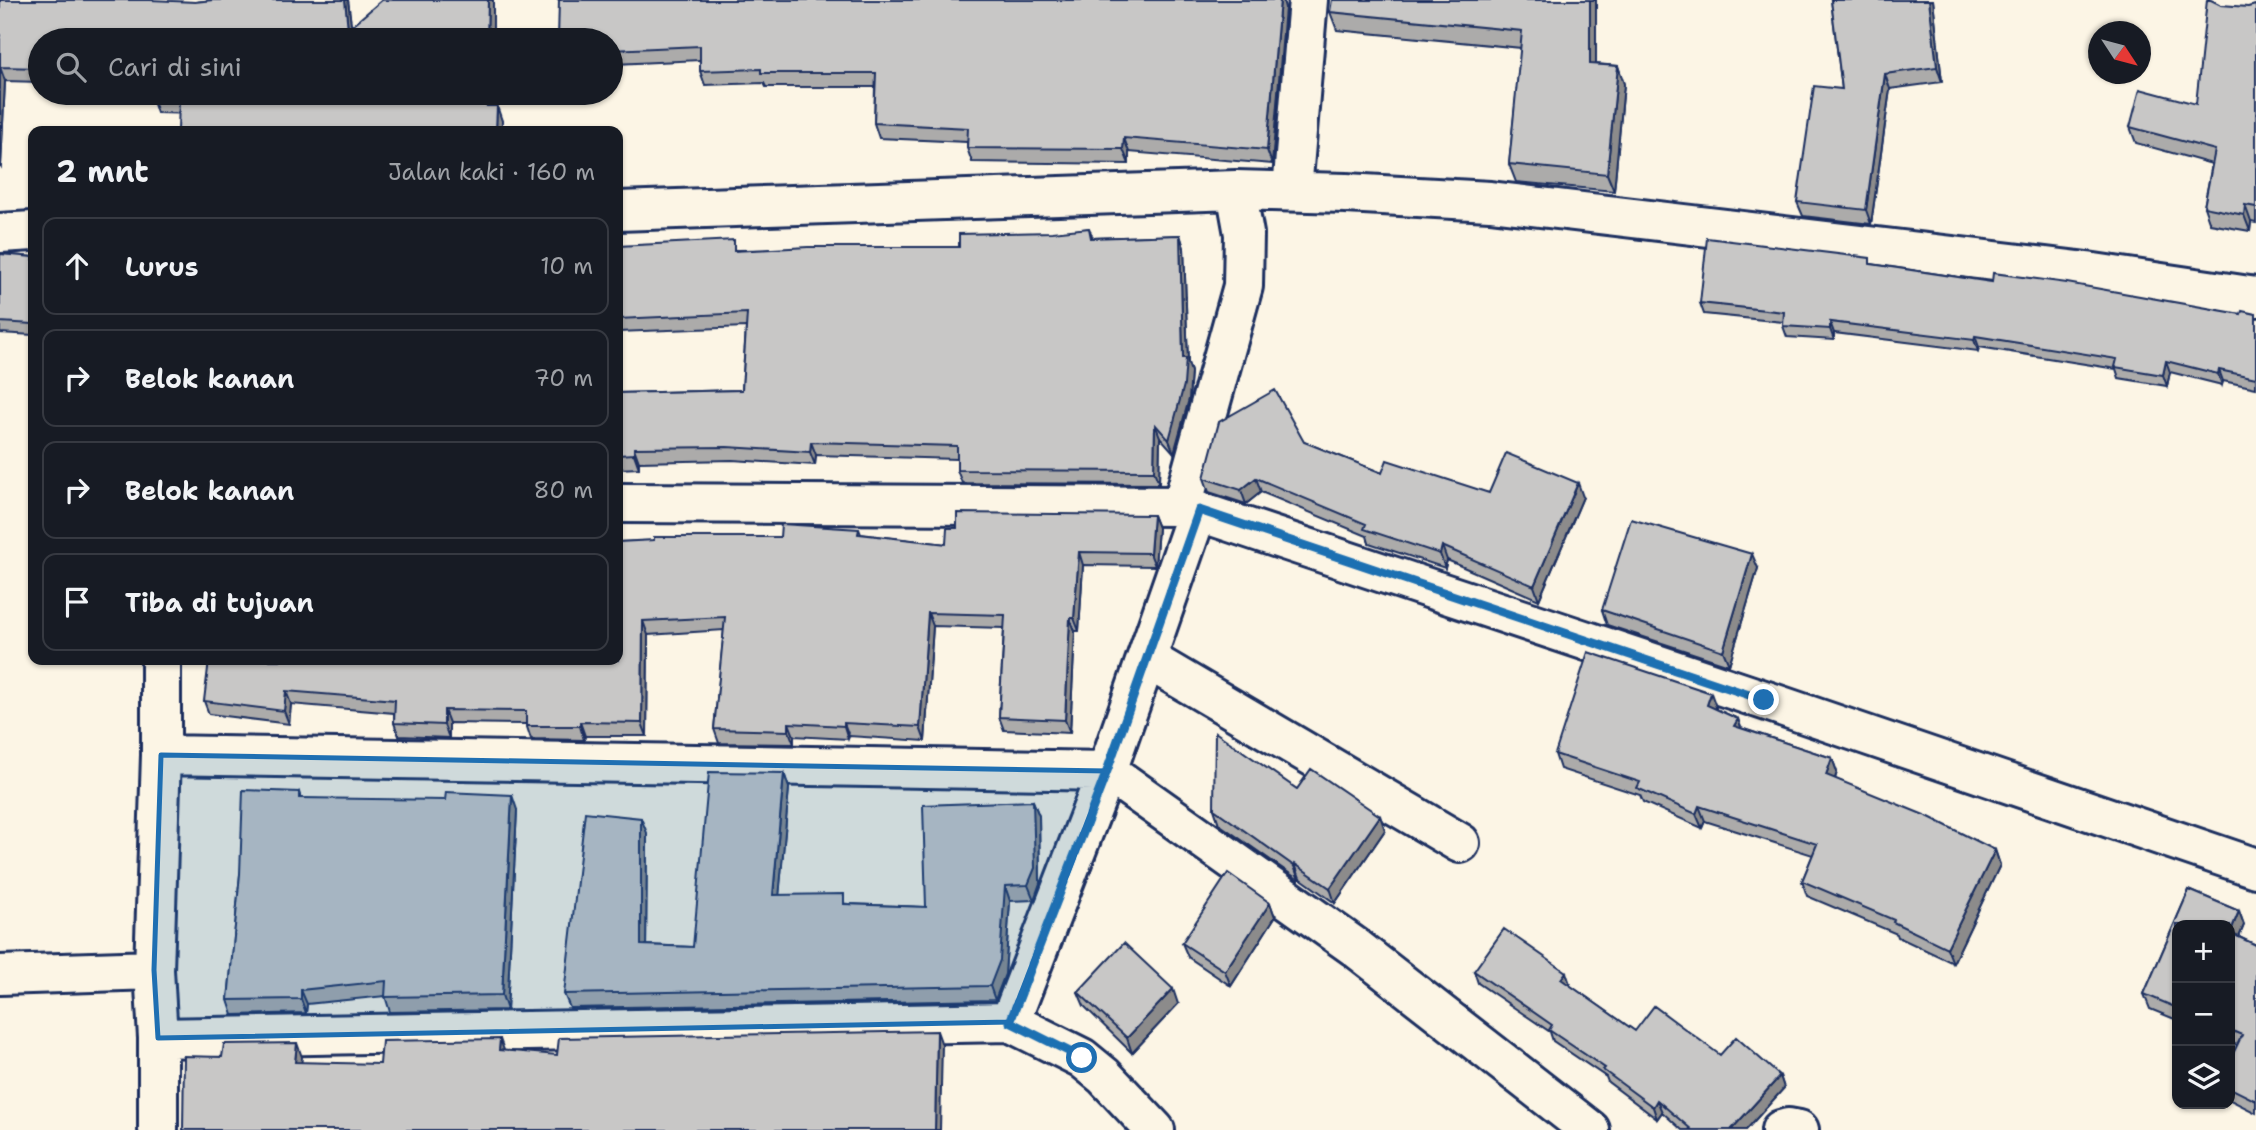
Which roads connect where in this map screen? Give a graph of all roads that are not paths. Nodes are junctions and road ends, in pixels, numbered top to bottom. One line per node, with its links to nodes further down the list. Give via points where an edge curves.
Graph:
1 (1308, 0): 5 (street)
2 (2229, 0): 3 (street)
3 (2256, 2)
4 (1236, 190): 5 (street); 6 (street); 11 (street, via 1244,234 1243,286)
5 (1292, 191): 9 (street, via 1490,201 2073,270)
6 (623, 211)
7 (28, 232): 8 (street)
8 (0, 233)
9 (2256, 297)
10 (623, 503): 11 (street)
11 (1190, 508): 12 (street); 17 (street)
12 (1147, 659): 15 (street); 16 (street)
13 (161, 665): 14 (street)
14 (162, 755): 15 (street); 18 (street)
15 (1107, 771): 20 (street); 24 (street, via 1355,947)
16 (1460, 843)
17 (2256, 868)
18 (154, 970): 19 (street); 21 (street)
19 (0, 975)
20 (1010, 1022): 21 (street); 23 (street, via 1082,1058)
21 (158, 1038): 22 (street)
22 (158, 1130)
23 (1156, 1130)
24 (1590, 1130)
25 (1781, 1130): 26 (street)
26 (1799, 1130)

